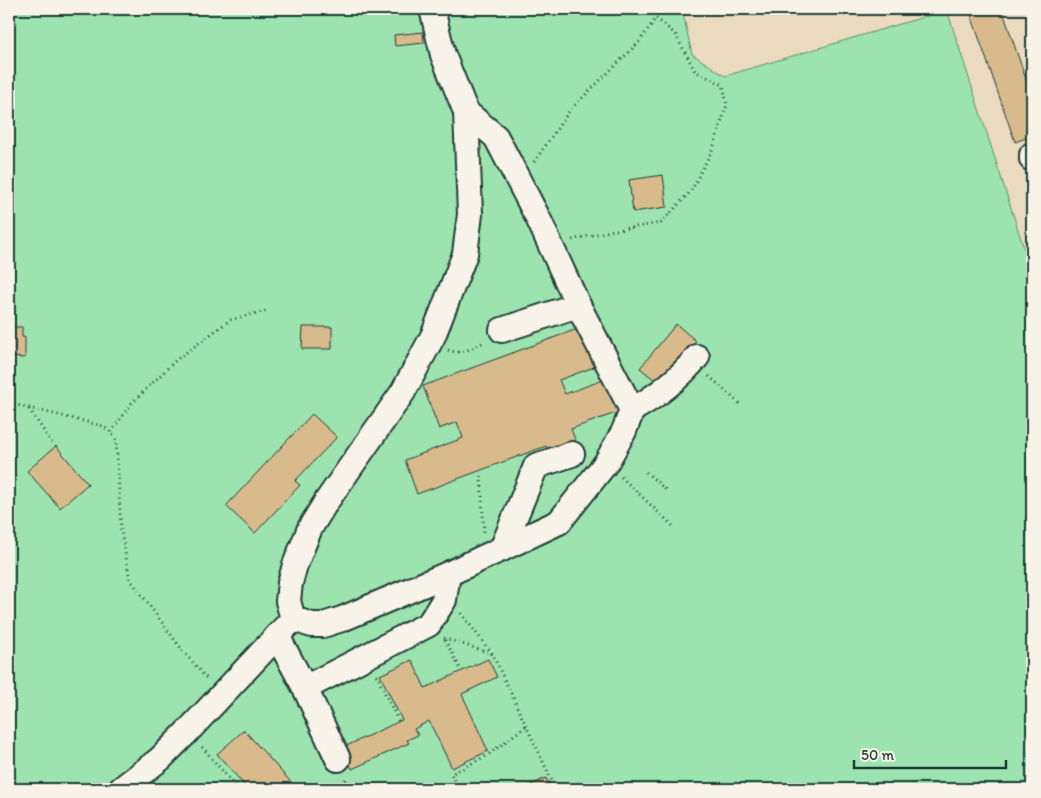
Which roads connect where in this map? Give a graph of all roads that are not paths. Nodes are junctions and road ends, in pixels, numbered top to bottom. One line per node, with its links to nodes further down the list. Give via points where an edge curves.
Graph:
1 (432, 9): 2 (lane, via 443,55)
2 (466, 112): 5 (lane, via 496,137 552,245); 12 (lane, via 470,214 465,254 433,336 403,392 310,528 290,583)
3 (1032, 155): 4 (lane)
4 (1032, 159)
5 (578, 304): 6 (lane); 8 (lane)
6 (502, 330)
7 (697, 357): 8 (lane, via 656,396)
8 (632, 410): 10 (lane, via 606,463 559,522)
9 (572, 454): 10 (lane, via 536,466)
10 (493, 553): 11 (lane)
11 (448, 574): 12 (lane, via 342,619 323,625); 13 (lane, via 438,610 429,624)
12 (285, 628): 13 (lane); 15 (lane, via 160,759)
13 (306, 688): 14 (lane)
14 (338, 759)
15 (122, 789)

